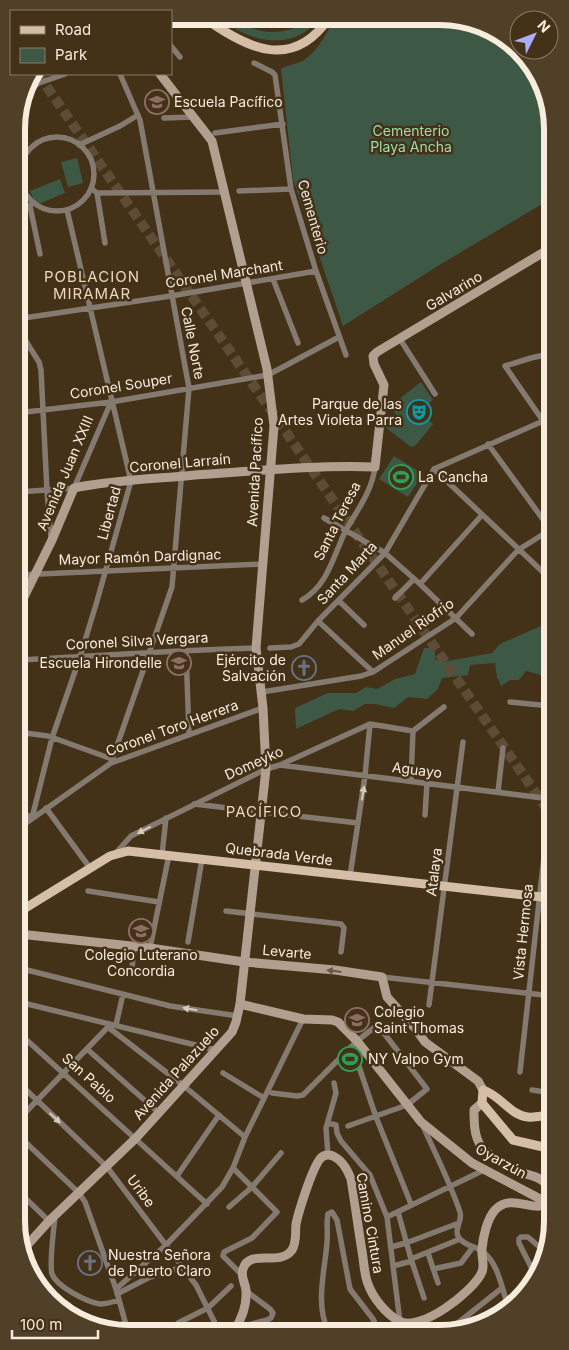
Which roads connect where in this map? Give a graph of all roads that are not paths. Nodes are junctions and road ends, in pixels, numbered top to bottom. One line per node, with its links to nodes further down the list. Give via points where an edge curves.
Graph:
1 (216, 25): 2 (main road, via 243,42 272,50 298,46)
2 (324, 25)
3 (172, 47): 4 (street)
4 (180, 57)
5 (254, 63): 13 (street, Cementerio, via 275,76)
6 (62, 75): 9 (street)
7 (120, 75): 10 (street, Calle Norte)
8 (161, 75): 11 (street, Avenida Pacífico)
9 (34, 87)
10 (138, 115): 15 (street); 22 (street, Calle Norte)
11 (194, 117): 12 (street); 19 (street, Avenida Pacífico, via 212,141)
12 (164, 118)
13 (283, 124): 14 (street); 18 (street, Cementerio)
14 (215, 133)
15 (79, 145): 16 (street, via 70,140 50,138 39,142); 17 (street, via 92,165)
16 (25, 156)
17 (91, 188): 21 (street); 26 (street, via 82,202)
18 (291, 189): 20 (street); 30 (street, Cementerio)
19 (224, 192): 22 (street); 32 (street, Avenida Pacífico)
20 (239, 192)
21 (97, 193): 22 (street); 27 (street)
22 (152, 193): 33 (street, Calle Norte)
23 (25, 194): 24 (street)
24 (32, 204): 25 (street); 26 (street, via 49,211); 29 (street)
25 (25, 209)
26 (67, 210): 34 (street, Libertad)
27 (104, 243)
28 (544, 253): 37 (street, Galvarino)
29 (40, 254)
30 (316, 271): 31 (street, Coronel Marchant); 36 (street, Cementerio)
31 (273, 279): 32 (street, Coronel Marchant); 39 (street)
32 (246, 283): 33 (street, Coronel Marchant); 43 (street, Avenida Pacífico)
33 (172, 296): 34 (street, Coronel Marchant); 44 (street, Calle Norte)
34 (89, 308): 35 (street, Coronel Marchant); 46 (street, Libertad)
35 (25, 318)
36 (339, 337): 40 (street, Cementerio); 43 (street, Coronel Souper)
37 (400, 339): 42 (street, Galvarino); 45 (street)
38 (25, 340): 47 (street, via 39,362)
39 (298, 343)
40 (346, 355)
41 (544, 355): 49 (street, via 505,366)
42 (373, 356): 51 (street, Santa Teresa, via 384,385)
43 (268, 375): 44 (street, Coronel Souper); 53 (street, Avenida Pacífico, via 274,426)
44 (189, 388): 46 (street, Coronel Souper); 54 (street, Calle Norte)
45 (435, 394)
46 (111, 402): 47 (street, Coronel Souper); 55 (street, Libertad); 56 (street, Avenida Juan XXIII)
47 (43, 411): 48 (street, Coronel Souper); 57 (street)
48 (25, 412)
49 (543, 421): 50 (street)
50 (488, 444): 52 (street); 61 (street)
51 (374, 467): 53 (street, Coronel Larraín); 62 (street, Santa Teresa, via 371,488)
52 (434, 469): 59 (street); 66 (street, Santa Marta)
53 (271, 470): 54 (street, Coronel Larraín); 67 (street, Avenida Pacífico)
54 (183, 476): 55 (street, Coronel Larraín); 68 (street, Calle Norte)
55 (131, 481): 56 (street, Coronel Larraín); 69 (street, Libertad)
56 (74, 488): 57 (street, Coronel Larraín); 64 (street, Avenida Juan XXIII)
57 (47, 491): 58 (street, Coronel Larraín); 64 (street)
58 (25, 492)
59 (482, 515): 65 (street); 74 (street)
60 (324, 518): 62 (street)
61 (544, 522)
62 (346, 531): 66 (street); 77 (street, Santa Teresa, via 323,580 311,595)
63 (544, 534): 65 (street, Manuel Riofrio)
64 (52, 540): 71 (street, Avenida Juan XXIII)
65 (518, 550): 70 (street); 79 (street, Manuel Riofrio)
66 (385, 553): 73 (street); 78 (street, Santa Marta)
67 (263, 564): 68 (street, Mayor Ramón Dardignac); 83 (street, Avenida Pacífico)
68 (174, 568): 69 (street, Mayor Ramón Dardignac); 86 (street, Calle Norte, via 172,587)
69 (106, 571): 71 (street, Mayor Ramón Dardignac); 87 (street, Libertad)
70 (544, 573)
71 (35, 574): 72 (street, Mayor Ramón Dardignac); 75 (street, Avenida Juan XXIII)
72 (25, 575)
73 (414, 579): 74 (street); 76 (street)
74 (420, 584): 79 (street)
75 (25, 595)
76 (396, 598)
77 (302, 600)
78 (339, 601): 80 (street, Santa Marta); 81 (street)
79 (456, 618): 82 (street); 89 (street, Manuel Riofrio)
80 (318, 621): 84 (street, Santa Marta, via 296,646); 89 (street)
81 (364, 625)
82 (472, 634)
83 (256, 648): 85 (street, Coronel Silva Vergara); 90 (street, Avenida Pacífico)
84 (270, 648)
85 (186, 650): 86 (street, Coronel Silva Vergara); 98 (street)
86 (149, 652): 87 (street, Coronel Silva Vergara); 102 (street, Calle Norte)
87 (80, 657): 88 (street, Coronel Silva Vergara); 99 (street, Libertad)
88 (25, 660)
89 (373, 672): 90 (street, Manuel Riofrio)
90 (262, 692): 94 (street, Avenida Pacífico)
91 (510, 702): 92 (street)
92 (544, 705)
93 (444, 707): 96 (street)
94 (263, 708): 98 (street, Coronel Toro Herrera); 104 (street, Avenida Pacífico)
95 (370, 724): 96 (street); 103 (street, Domeyko); 105 (street)
96 (413, 731): 106 (street)
97 (25, 733): 99 (street)
98 (189, 735): 102 (street, Coronel Toro Herrera)
99 (52, 738): 102 (street); 116 (street, Libertad)
100 (463, 742): 108 (street, Atalaya)
101 (504, 748): 109 (street)
102 (111, 761): 112 (street, Coronel Toro Herrera)
103 (280, 766): 104 (street, Domeyko); 105 (street, Aguayo)
104 (266, 769): 111 (street, Domeyko); 113 (street, Avenida Pacífico)
105 (365, 776): 106 (street, Aguayo); 119 (street, one-way to 105)
106 (411, 782): 107 (street, Aguayo)
107 (427, 783): 108 (street, Aguayo); 115 (street)
108 (457, 787): 109 (street, Aguayo); 127 (street, Atalaya)
109 (498, 792): 110 (street, Aguayo)
110 (544, 797)
111 (194, 804): 113 (street); 117 (street, Domeyko)
112 (46, 808): 116 (street, Coronel Toro Herrera); 124 (street)
113 (261, 812): 119 (street); 123 (street, Avenida Pacífico)
114 (25, 815): 116 (street)
115 (425, 815)
116 (32, 818): 118 (street, Coronel Toro Herrera)
117 (166, 818): 120 (street, Domeyko, one-way to 120, via 131,836); 121 (street)
118 (25, 823)
119 (358, 823): 126 (street)
120 (115, 854): 121 (main road, Quebrada Verde); 124 (main road, Quebrada Verde)
121 (165, 855): 122 (main road, Quebrada Verde); 131 (street)
122 (202, 859): 123 (main road, Quebrada Verde); 136 (street)
123 (257, 865): 126 (main road, Quebrada Verde); 134 (street, Avenida Palazuelo)
124 (90, 868): 132 (main road, Quebrada Verde)
125 (544, 868): 129 (street, Vista Hermosa)
126 (350, 876): 127 (main road, Quebrada Verde)
127 (445, 887): 129 (main road, Quebrada Verde); 144 (street, Atalaya)
128 (88, 891): 131 (street)
129 (540, 896): 130 (main road, Quebrada Verde); 145 (street, Vista Hermosa)
130 (544, 897)
131 (159, 902): 138 (street)
132 (25, 908)
133 (226, 911): 134 (street)
134 (250, 913): 139 (street, via 341,924 344,928); 140 (street, Avenida Palazuelo)
135 (25, 935): 137 (street, Levarte)
136 (188, 942)
137 (134, 946): 138 (street, Levarte); 141 (street)
138 (150, 948): 140 (street, Levarte)
139 (341, 952)
140 (244, 962): 143 (street, Levarte, one-way to 140); 149 (street, Avenida Palazuelo)
141 (132, 969)
142 (25, 970): 146 (street)
143 (382, 977): 144 (street, Levarte); 164 (street, via 387,997 422,1039 478,1081)
144 (432, 982): 145 (street, Levarte); 150 (street, Atalaya)
145 (529, 993): 147 (street, Levarte); 158 (street, Vista Hermosa)
146 (123, 994): 151 (street, one-way to 146, via 170,1006); 153 (street)
147 (544, 995)
148 (25, 1004): 153 (street)
149 (240, 1004): 151 (street, Avenida Palazuelo); 152 (street, Oyarzún)
150 (429, 1005)
151 (238, 1016): 157 (street, Avenida Palazuelo, via 232,1032)
152 (303, 1019): 155 (street, Oyarzún, via 335,1020); 168 (street)
153 (111, 1025): 156 (street); 157 (street); 162 (street)
154 (25, 1038): 159 (street, San Pablo)
155 (354, 1044): 167 (street, via 302,1095); 171 (street, Oyarzún); 171 (street, via 376,1027 380,1028 427,1089); 176 (street)
156 (87, 1049): 159 (street); 173 (street)
157 (216, 1050): 162 (street, Avenida Palazuelo)
158 (520, 1072)
159 (64, 1073): 169 (street); 181 (street, San Pablo)
160 (223, 1073): 168 (street)
161 (334, 1083): 178 (street, via 336,1093)
162 (184, 1086): 173 (street, Avenida Palazuelo); 174 (street)
163 (25, 1089): 169 (street, Uribe)
164 (483, 1090): 170 (main road); 175 (main road, via 527,1117)
165 (532, 1090): 166 (street)
166 (544, 1091)
167 (272, 1093)
168 (264, 1098): 180 (street)
169 (36, 1100): 172 (street); 186 (street, Uribe, one-way to 186)
170 (482, 1103): 183 (main road, via 514,1140); 190 (street, via 474,1110 480,1145 497,1160)
171 (407, 1105): 176 (street); 177 (street, Oyarzún)
172 (25, 1112)
173 (159, 1113): 181 (street, Avenida Palazuelo)
174 (219, 1115): 180 (street); 189 (street)
175 (544, 1116)
176 (376, 1117): 179 (street); 197 (street)
177 (421, 1122): 188 (street, Oyarzún); 191 (street)
178 (328, 1124): 185 (street); 201 (street, via 336,1125 341,1141 369,1173)
179 (348, 1126)
180 (245, 1136): 187 (street)
181 (136, 1138): 186 (street, Avenida Palazuelo); 189 (street, San Pablo)
182 (25, 1142): 193 (street)
183 (544, 1147)
184 (281, 1153): 192 (street)
185 (328, 1155): 217 (street, via 318,1161 311,1178 291,1250 279,1258 250,1259); 234 (street, Camino Cintura, via 343,1164 351,1179 368,1285 380,1304)
186 (107, 1166): 193 (street, Avenida Palazuelo); 207 (street, Uribe)
187 (233, 1168): 192 (street); 196 (street)
188 (484, 1170): 191 (street); 195 (street, Oyarzún)
189 (176, 1176): 196 (street, San Pablo)
190 (544, 1182)
191 (449, 1186): 197 (street); 203 (street, via 460,1214)
192 (252, 1188): 199 (street); 217 (street, via 277,1212 252,1238 224,1252 223,1256)
193 (79, 1192): 202 (street, Avenida Palazuelo); 222 (street)
194 (25, 1197): 202 (street)
195 (544, 1201)
196 (207, 1204): 207 (street)
197 (411, 1204): 200 (street)
198 (544, 1206): 210 (street, via 535,1208 506,1202 490,1218)
199 (229, 1207)
200 (398, 1212): 201 (street); 205 (street)
201 (387, 1217): 208 (street)
202 (52, 1218): 206 (street, Avenida Palazuelo); 222 (street, via 52,1269 56,1280 75,1294 98,1304 108,1303)
203 (459, 1223): 204 (street); 205 (street)
204 (460, 1239): 210 (street); 211 (street)
205 (406, 1243): 208 (street); 212 (street)
206 (28, 1245)
207 (166, 1245): 213 (street, Uribe); 222 (street)
208 (391, 1247): 214 (street)
209 (540, 1247): 216 (street, via 528,1236 519,1239)
210 (477, 1249): 215 (street, via 459,1264); 220 (street, via 492,1262); 234 (street, via 484,1266 476,1283 446,1308)
211 (428, 1253): 212 (street); 215 (street)
212 (411, 1260): 214 (street); 223 (street)
213 (182, 1266): 222 (street); 225 (street, Uribe)
214 (393, 1266): 234 (street)
215 (434, 1269): 218 (street)
216 (532, 1269)
217 (242, 1275): 221 (street)
218 (438, 1282)
219 (231, 1286): 225 (street)
220 (502, 1288): 224 (street); 227 (street)
221 (246, 1291): 230 (street); 231 (street, via 273,1313 272,1318)
222 (117, 1294): 228 (street)
223 (424, 1298)
224 (506, 1301)
225 (208, 1308): 226 (street); 229 (street, Uribe)
226 (178, 1323)
227 (458, 1323)
228 (126, 1325)
229 (217, 1325)
230 (238, 1325)
231 (250, 1325)
232 (326, 1325): 233 (street, via 321,1310 327,1220 332,1212 337,1220 350,1289)
233 (376, 1325)
234 (403, 1325)

